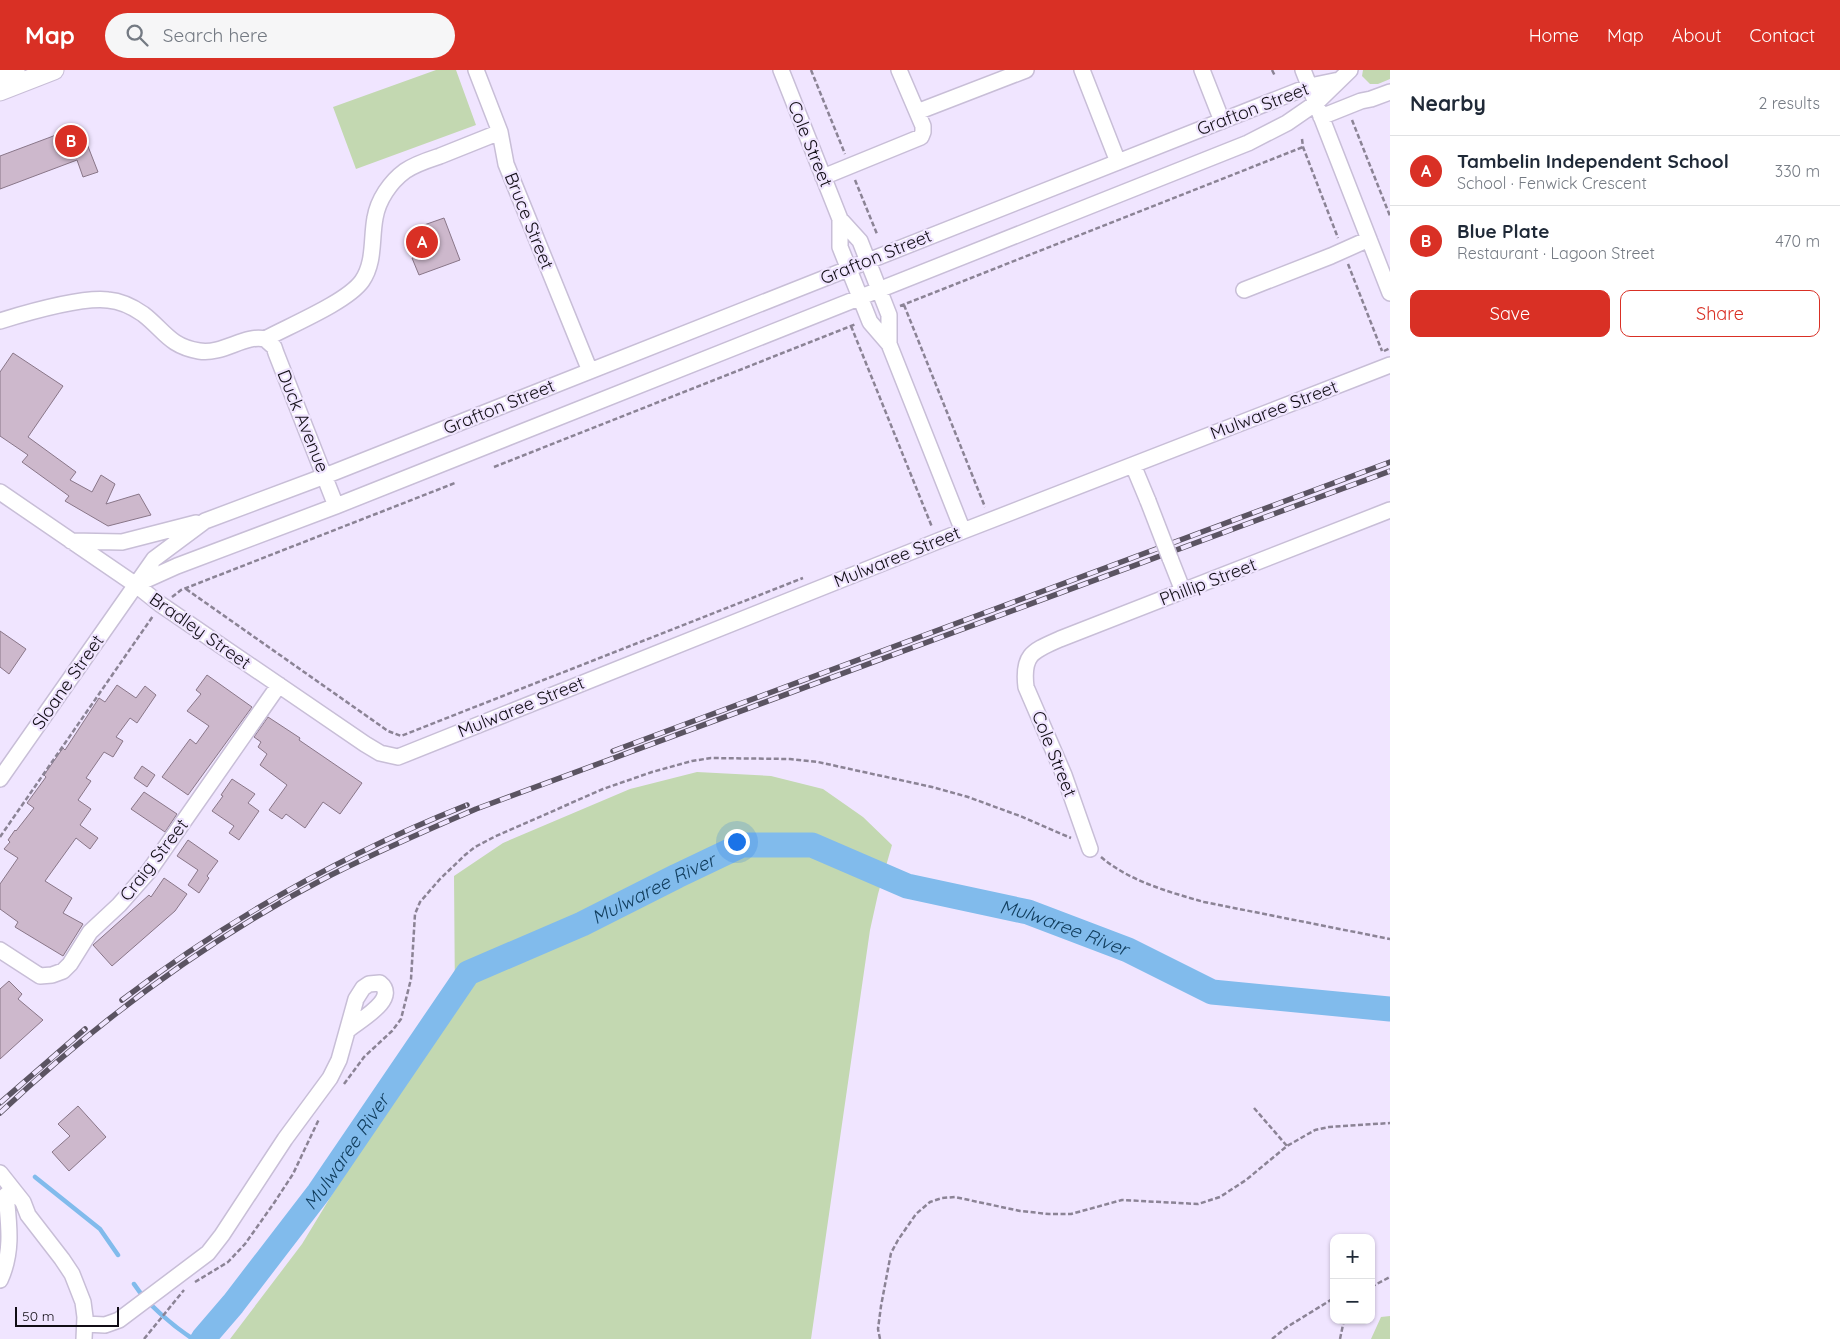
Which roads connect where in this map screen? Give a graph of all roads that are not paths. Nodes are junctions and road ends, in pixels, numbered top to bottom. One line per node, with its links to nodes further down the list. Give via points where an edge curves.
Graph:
1 (15, 70): 11 (main road)
2 (54, 70): 13 (main road)
3 (476, 70): 18 (street, Bruce Street)
4 (781, 70): 20 (street, Cole Street)
5 (899, 70): 16 (street)
6 (1026, 70): 16 (street)
7 (1082, 70): 19 (street)
8 (1202, 70): 17 (street)
9 (1304, 70): 12 (street)
10 (1345, 75): 12 (street, Grafton Street); 15 (street, Grafton Street)
11 (0, 76)
12 (1310, 86): 15 (street); 17 (street, Grafton Street)
13 (0, 90)
14 (1390, 92): 15 (street, Grafton Street)
15 (1319, 110): 22 (street); 26 (street, Grafton Street, via 1248,144)
16 (917, 112): 20 (street, via 923,129 921,137)
17 (1222, 120): 19 (street, Grafton Street)
18 (500, 132): 31 (street, via 420,163 394,181 376,211 372,257 362,282 350,294); 34 (street, Bruce Street, via 506,164)
19 (1118, 162): 23 (street, Grafton Street)
20 (823, 177): 21 (street, Cole Street)
21 (840, 219): 23 (street, Cole Street, via 859,240); 25 (street, Cole Street, via 840,247)
22 (1369, 239): 24 (street); 27 (street)
23 (867, 260): 25 (street, Grafton Street); 26 (street, Cole Street)
24 (1384, 262): 28 (street)
25 (848, 268): 29 (street, Cole Street); 34 (street, Grafton Street)
26 (879, 290): 29 (street, Grafton Street); 32 (street, Cole Street, via 889,315)
27 (1244, 290)
28 (1390, 293)
29 (860, 298): 32 (street, Cole Street, via 870,322); 38 (street, Grafton Street)
30 (0, 321): 31 (street, via 85,301 108,300 134,308 167,338 188,348 211,352 254,338)
31 (265, 339): 36 (street, Duck Avenue, via 274,347)
32 (889, 344): 41 (street, Cole Street)
33 (1390, 365): 35 (street, Mulwaree Street)
34 (590, 370): 36 (street, Grafton Street)
35 (1133, 465): 41 (street, Mulwaree Street); 44 (street, bridge)
36 (325, 476): 38 (street, Duck Avenue); 40 (street, Grafton Street)
37 (0, 492): 42 (street, Bradley Street)
38 (336, 506): 43 (street, Grafton Street, via 177,566)
39 (1390, 510): 44 (street, Phillip Street)
40 (205, 521): 42 (street, via 122,542); 43 (street, Grafton Street, via 154,559)
41 (964, 531): 47 (street, Mulwaree Street)
42 (70, 541): 43 (street, Bradley Street)
43 (136, 585): 46 (street, Bradley Street); 48 (street, Sloane Street)
44 (1184, 591): 45 (street, Phillip Street, via 1039,648)
45 (1028, 658): 49 (street, Cole Street, via 1024,671 1026,687 1064,775)
46 (279, 685): 47 (street, Bradley Street, via 380,753 398,757); 50 (street, Craig Street, via 149,872 90,932 63,971 52,976 40,976)
47 (405, 754)
48 (0, 779)
49 (1090, 849)
50 (0, 950)
51 (348, 1030): 56 (street, via 340,1060 330,1078 208,1253 112,1324)
52 (0, 1173): 54 (street, via 23,1202)
53 (3, 1191): 54 (street); 55 (street, via 10,1245)
54 (28, 1215): 56 (street, via 72,1274 84,1302)
55 (0, 1280)
56 (84, 1331)

